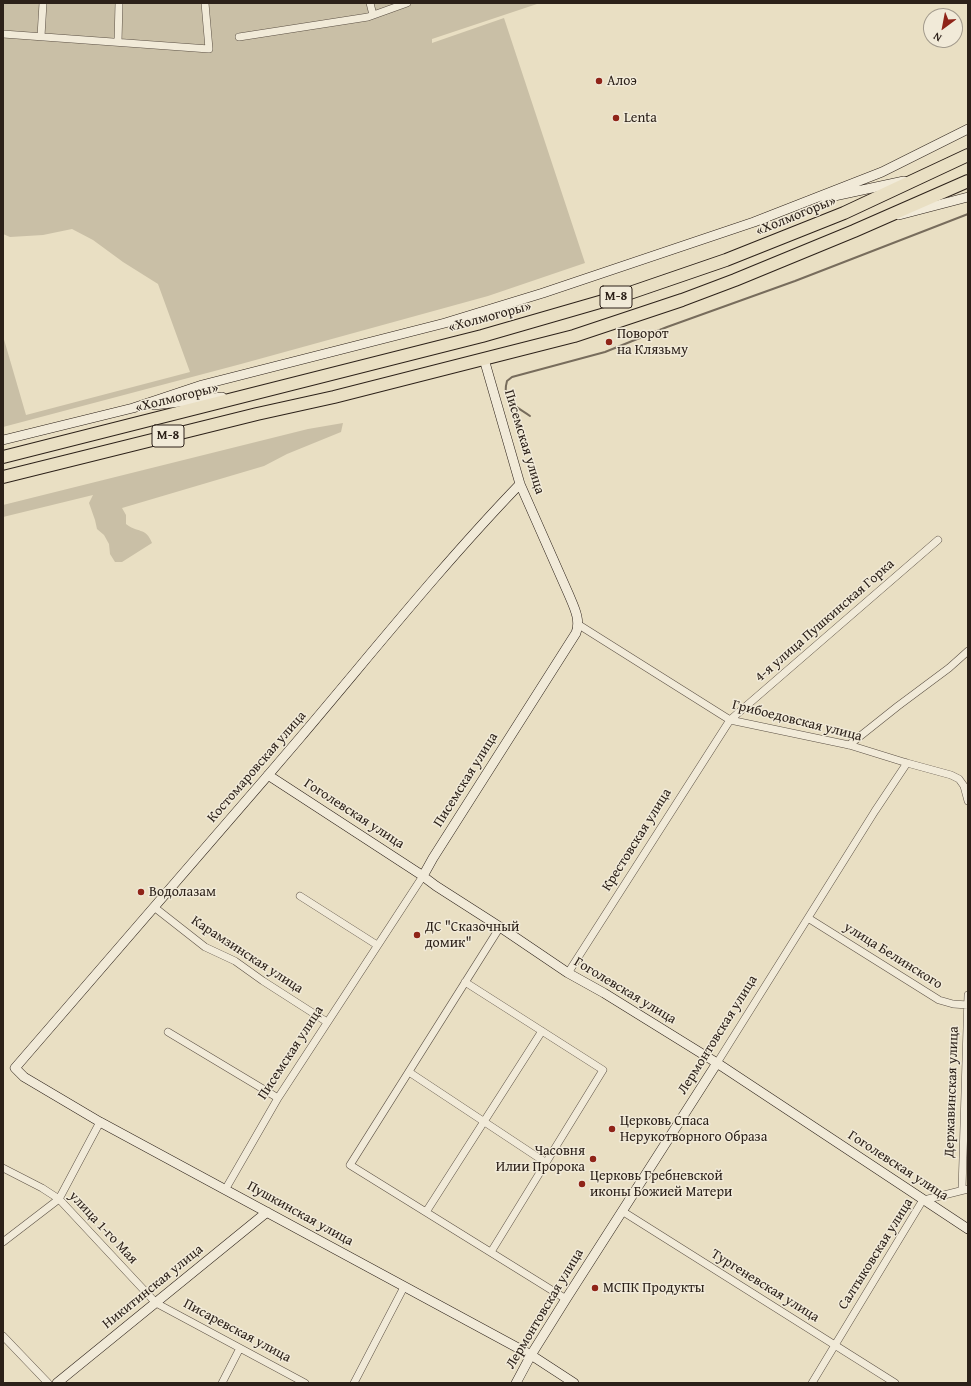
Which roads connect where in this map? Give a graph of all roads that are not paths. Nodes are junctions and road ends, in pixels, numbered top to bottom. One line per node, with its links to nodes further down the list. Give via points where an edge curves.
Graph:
1 (43, 3): 8 (street)
2 (119, 3): 10 (street)
3 (205, 3): 10 (street, via 209,49)
4 (370, 3): 6 (street)
5 (407, 3): 6 (street)
6 (373, 15): 9 (street)
7 (3, 34): 8 (street)
8 (40, 36): 10 (street)
9 (239, 37)
10 (118, 42)
11 (968, 129): 16 (street, via 882,172)
12 (968, 155): 13 (highway, «Холмогоры» / М-8)
13 (919, 178): 16 (street); 19 (highway, «Холмогоры» / М-8, via 726,260 624,295 482,336)
14 (968, 181): 17 (highway, М-8)
15 (968, 197): 17 (street)
16 (801, 203): 20 (street, via 710,237 445,323 202,385)
17 (875, 222): 18 (highway, М-8, via 682,300 574,336)
18 (484, 359): 23 (highway, М-8, via 334,398 257,414); 24 (street, Писемская улица)
19 (265, 391): 20 (street); 22 (highway, «Холмогоры» / М-8)
20 (132, 408): 21 (street)
21 (3, 440)
22 (3, 457)
23 (3, 477)
24 (520, 484): 26 (street, Писемская улица, via 569,595); 31 (street, Костомаровская улица, via 403,615)
25 (938, 540): 28 (street, 4-я улица Пушкинская Горка)
26 (579, 626): 28 (street, Грибоедовская улица); 33 (street, Писемская улица)
27 (968, 650): 29 (street, via 949,668)
28 (730, 720): 29 (street, Грибоедовская улица); 39 (street, Крестовская улица)
29 (849, 745): 30 (street, Грибоедовская улица)
30 (907, 763): 32 (street, Грибоедовская улица, via 959,779); 36 (street, Лермонтовская улица)
31 (268, 775): 33 (street, Гоголевская улица); 35 (street, Костомаровская улица)
32 (968, 801)
33 (423, 876): 37 (street, Гоголевская улица); 38 (street, Писемская улица)
34 (300, 896): 38 (street)
35 (154, 907): 43 (street, Карамзинская улица, via 205,947 235,961); 47 (street, Костомаровская улица)
36 (808, 918): 42 (street, улица Белинского, via 939,1000); 46 (street, Лермонтовская улица)
37 (500, 927): 39 (street, Гоголевская улица); 40 (street)
38 (377, 945): 43 (street, Писемская улица)
39 (568, 973): 46 (street, Гоголевская улица)
40 (465, 982): 45 (street); 48 (street)
41 (968, 994): 42 (street, Державинская улица)
42 (968, 1005): 54 (street, Державинская улица)
43 (327, 1022): 49 (street, Писемская улица)
44 (168, 1032): 49 (street)
45 (542, 1032): 51 (street); 52 (street, via 603,1070)
46 (717, 1063): 57 (street, Гоголевская улица); 58 (street, Лермонтовская улица)
47 (15, 1068): 50 (street, Пушкинская улица, via 24,1077)
48 (409, 1072): 51 (street); 60 (street, via 350,1165)
49 (278, 1098): 55 (street, Писемская улица)
50 (100, 1122): 55 (street, Пушкинская улица); 56 (street)
51 (484, 1122): 52 (street); 60 (street)
52 (545, 1162): 63 (street)
53 (3, 1168): 56 (street, улица 1-го Мая)
54 (965, 1189): 57 (street)
55 (225, 1190): 59 (street, Пушкинская улица)
56 (59, 1199): 62 (street); 66 (street, улица 1-го Мая)
57 (924, 1200): 61 (street, Гоголевская улица); 68 (street, Салтыковская улица)
58 (622, 1211): 65 (street, Лермонтовская улица); 68 (street, Тургеневская улица)
59 (268, 1212): 64 (street, Пушкинская улица); 66 (street, Никитинская улица)
60 (426, 1212): 63 (street)
61 (968, 1229)
62 (3, 1242)
63 (490, 1252): 65 (street)
64 (404, 1287): 70 (street, Пушкинская улица); 75 (street)
65 (566, 1299): 70 (street, Лермонтовская улица)
66 (156, 1303): 69 (street, Писаревская улица); 72 (street, Никитинская улица)
67 (3, 1336): 71 (street)
68 (836, 1345): 78 (street, Салтыковская улица); 79 (street, Тургеневская улица)
69 (240, 1348): 73 (street); 74 (street, Писаревская улица)
70 (531, 1356): 76 (street, Лермонтовская улица); 77 (street, Пушкинская улица)
71 (48, 1383)
72 (57, 1383)
73 (222, 1383)
74 (305, 1383)
75 (354, 1383)
76 (516, 1383)
77 (574, 1383)
78 (812, 1383)
79 (895, 1383)

